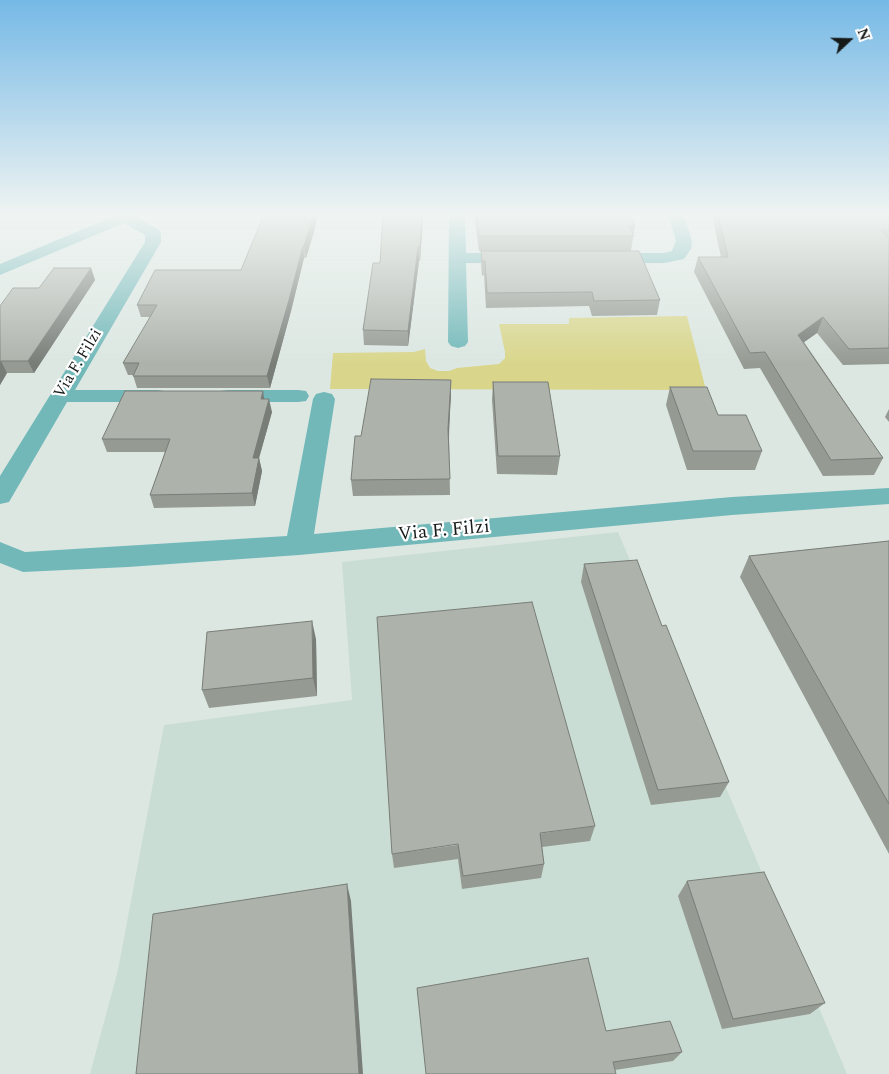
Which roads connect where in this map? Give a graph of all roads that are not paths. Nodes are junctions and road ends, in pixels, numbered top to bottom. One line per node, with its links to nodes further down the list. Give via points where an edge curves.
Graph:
1 (14, 264): 4 (street)
2 (140, 264): 6 (street, Via F. Filzi)
3 (457, 264): 5 (street)
4 (0, 270)
5 (458, 342)
6 (60, 396): 7 (street); 11 (street, Via F. Filzi)
7 (178, 396)
8 (208, 396): 9 (street)
9 (298, 396)
10 (324, 399): 13 (street)
11 (0, 496)
12 (889, 496): 13 (street, Via F. Filzi, via 696,509)
13 (299, 545): 14 (street, Via F. Filzi, via 23,562)
14 (0, 552)

